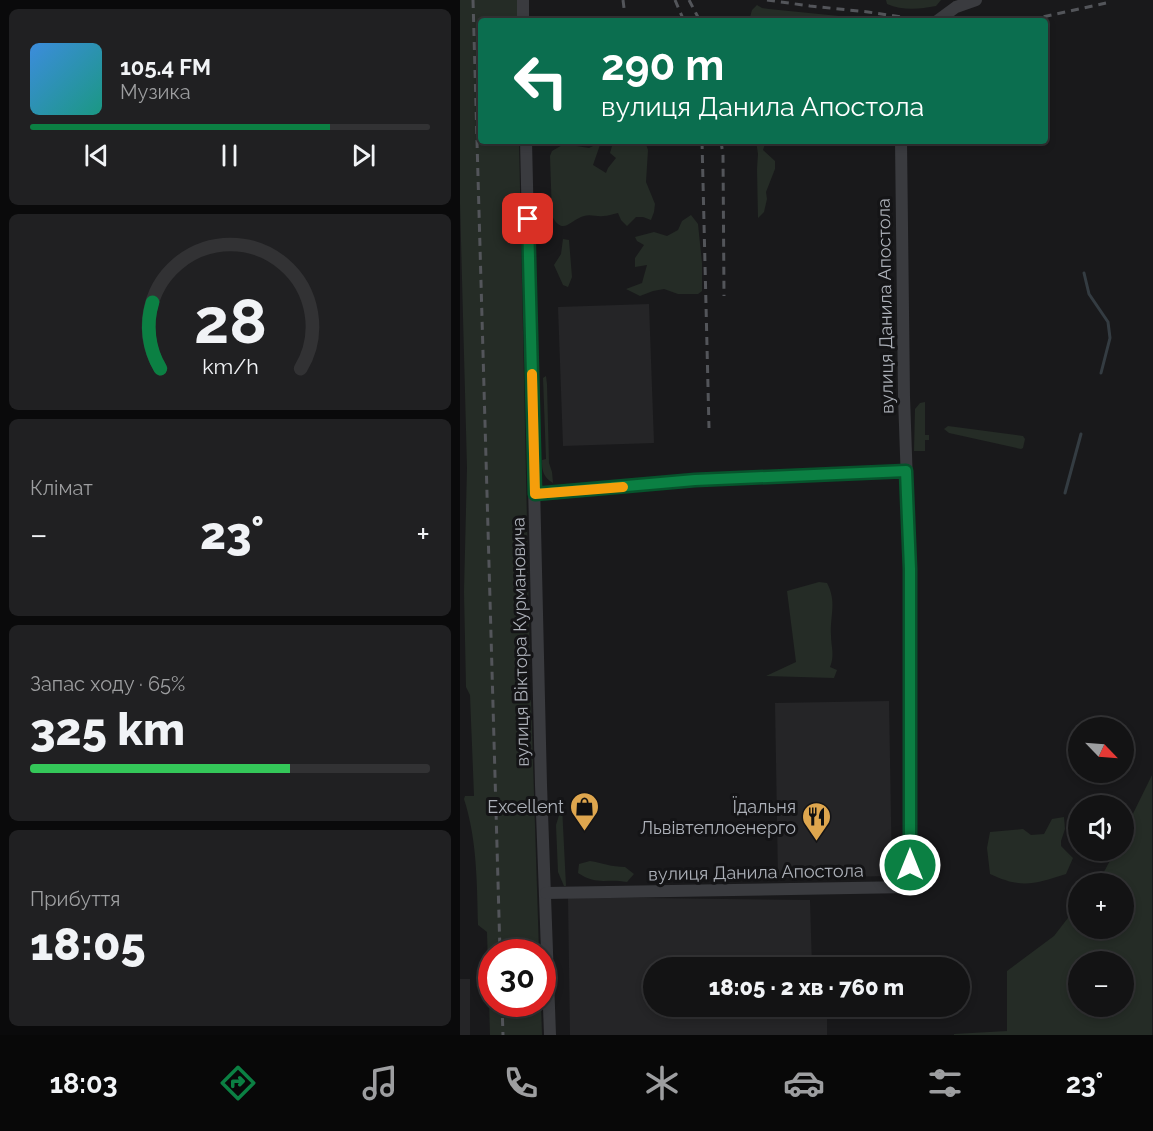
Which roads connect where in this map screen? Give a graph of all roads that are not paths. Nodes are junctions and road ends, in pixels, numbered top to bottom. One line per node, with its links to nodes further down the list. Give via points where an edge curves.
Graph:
1 (523, 0): 3 (street)
2 (976, 0): 4 (street)
3 (523, 18)
4 (941, 18)
5 (526, 144): 8 (street, вулиця Віктора Курмановича)
6 (901, 144): 7 (street, вулиця Данила Апостола)
7 (906, 471): 8 (street, via 695,480); 9 (street, вулиця Данила Апостола, via 910,887)
8 (535, 494): 9 (street, вулиця Віктора Курмановича)
9 (546, 893): 10 (street, вулиця Віктора Курмановича)
10 (550, 1035)

